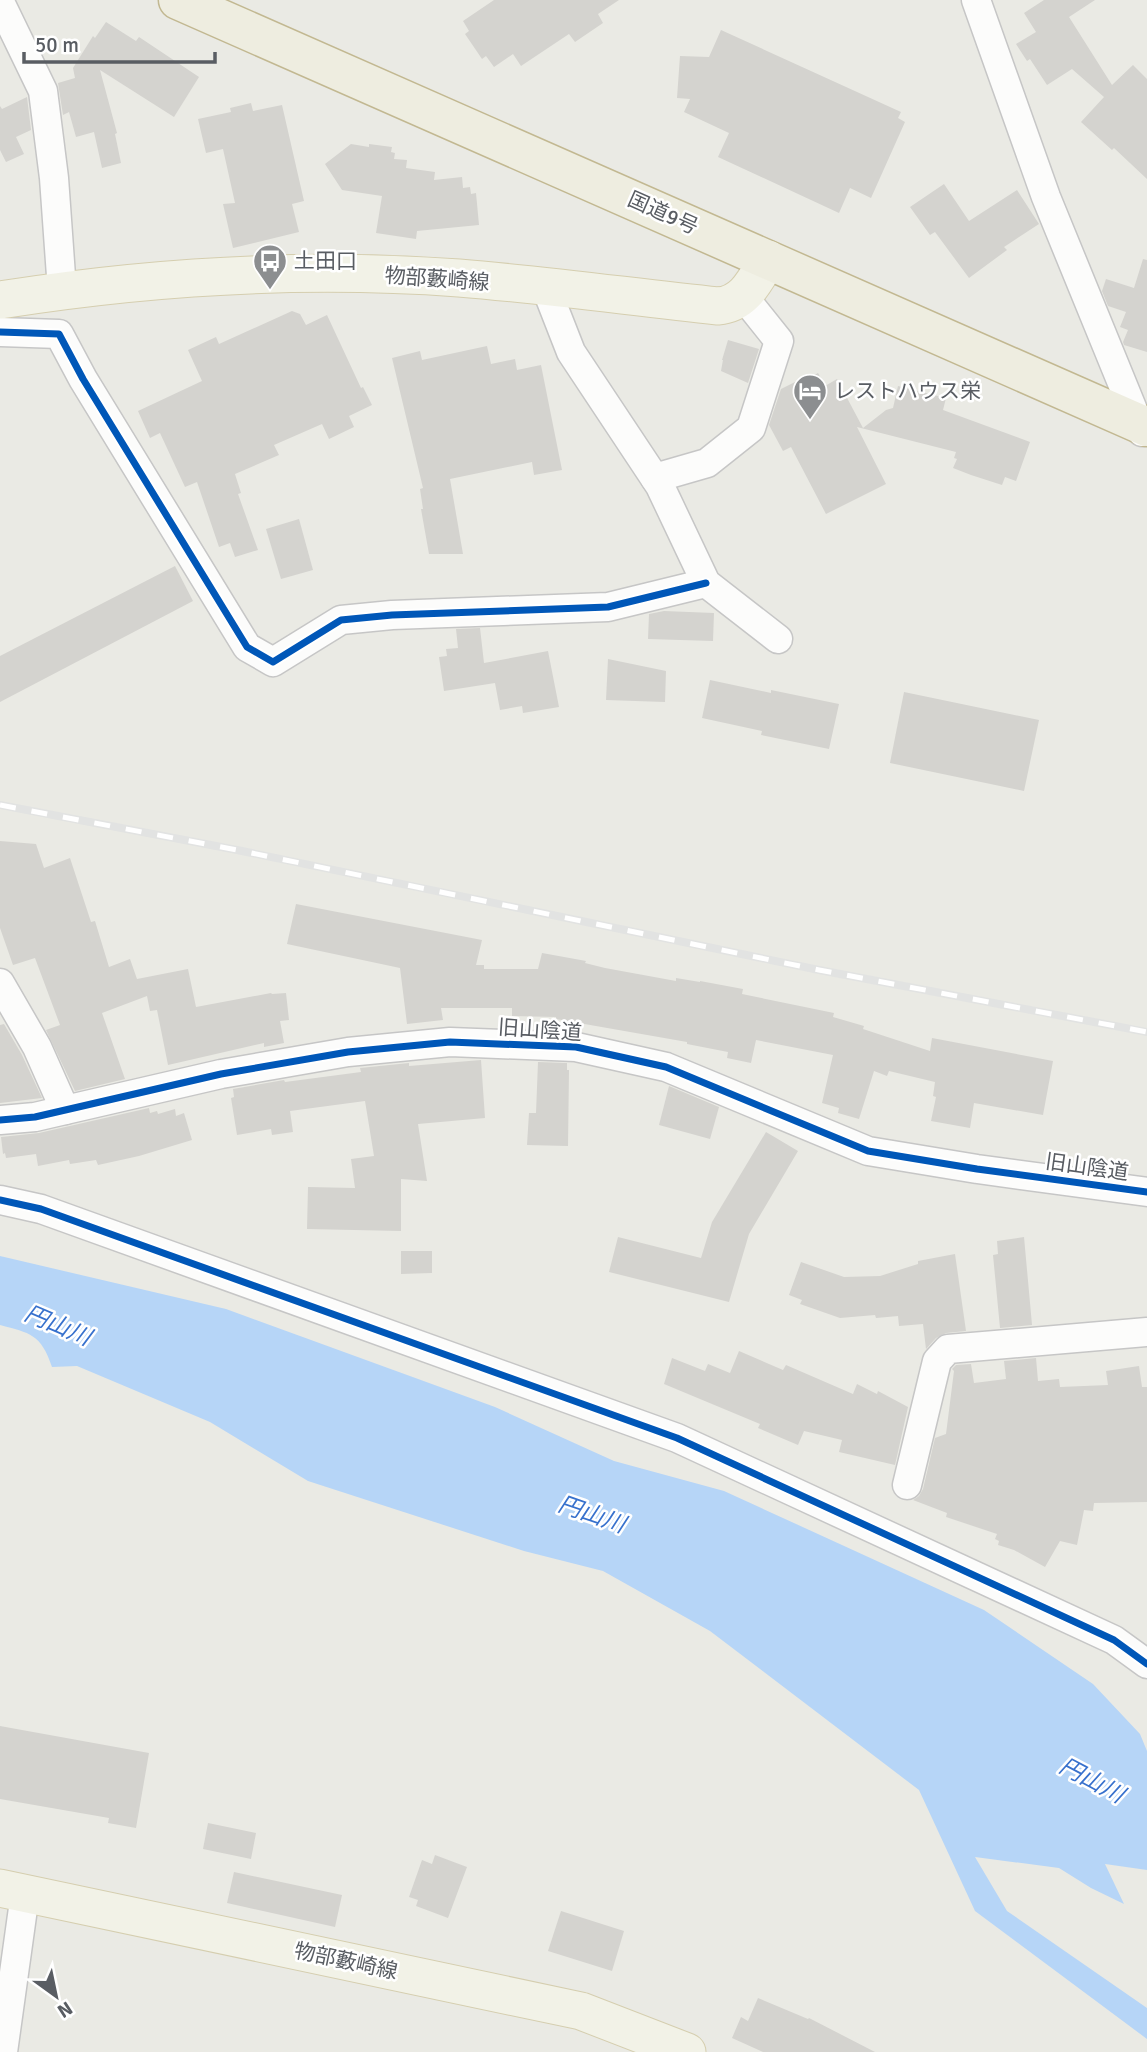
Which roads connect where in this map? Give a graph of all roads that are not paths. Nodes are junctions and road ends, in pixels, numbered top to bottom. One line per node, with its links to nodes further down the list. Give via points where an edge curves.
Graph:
1 (178, 0): 4 (highway, 国道9号)
2 (976, 0): 10 (street, via 1046,197)
3 (0, 2): 6 (street, via 43,91)
4 (768, 259): 7 (main road); 10 (highway, 国道9号)
5 (546, 288): 6 (main road, 物部藪崎線, via 460,278 265,274); 7 (main road, 物部藪崎線, via 718,306); 11 (street, via 571,352)
6 (62, 290): 8 (main road, 物部藪崎線)
7 (743, 296): 11 (street, via 779,341 751,428 707,463)
8 (0, 300)
9 (0, 332): 12 (street, via 59,334 247,647 273,662 341,620 607,607)
10 (1144, 431)
11 (654, 478): 12 (street)
12 (706, 583): 13 (street)
13 (778, 639)
14 (0, 983): 15 (street, via 37,1047)
15 (65, 1110): 16 (street, 旧山陰道); 17 (street, 旧山陰道, via 221,1074 348,1052 450,1042 576,1047 666,1067 868,1151)
16 (0, 1120)
17 (1147, 1192)
18 (0, 1200): 21 (street, via 41,1209 677,1438 1114,1640)
19 (1147, 1332): 20 (street, via 948,1349 937,1361)
20 (907, 1485)
21 (1147, 1664)
22 (13, 1891): 23 (street); 24 (main road, 物部藪崎線, via 581,2011)
23 (3, 2052)
24 (687, 2052)

